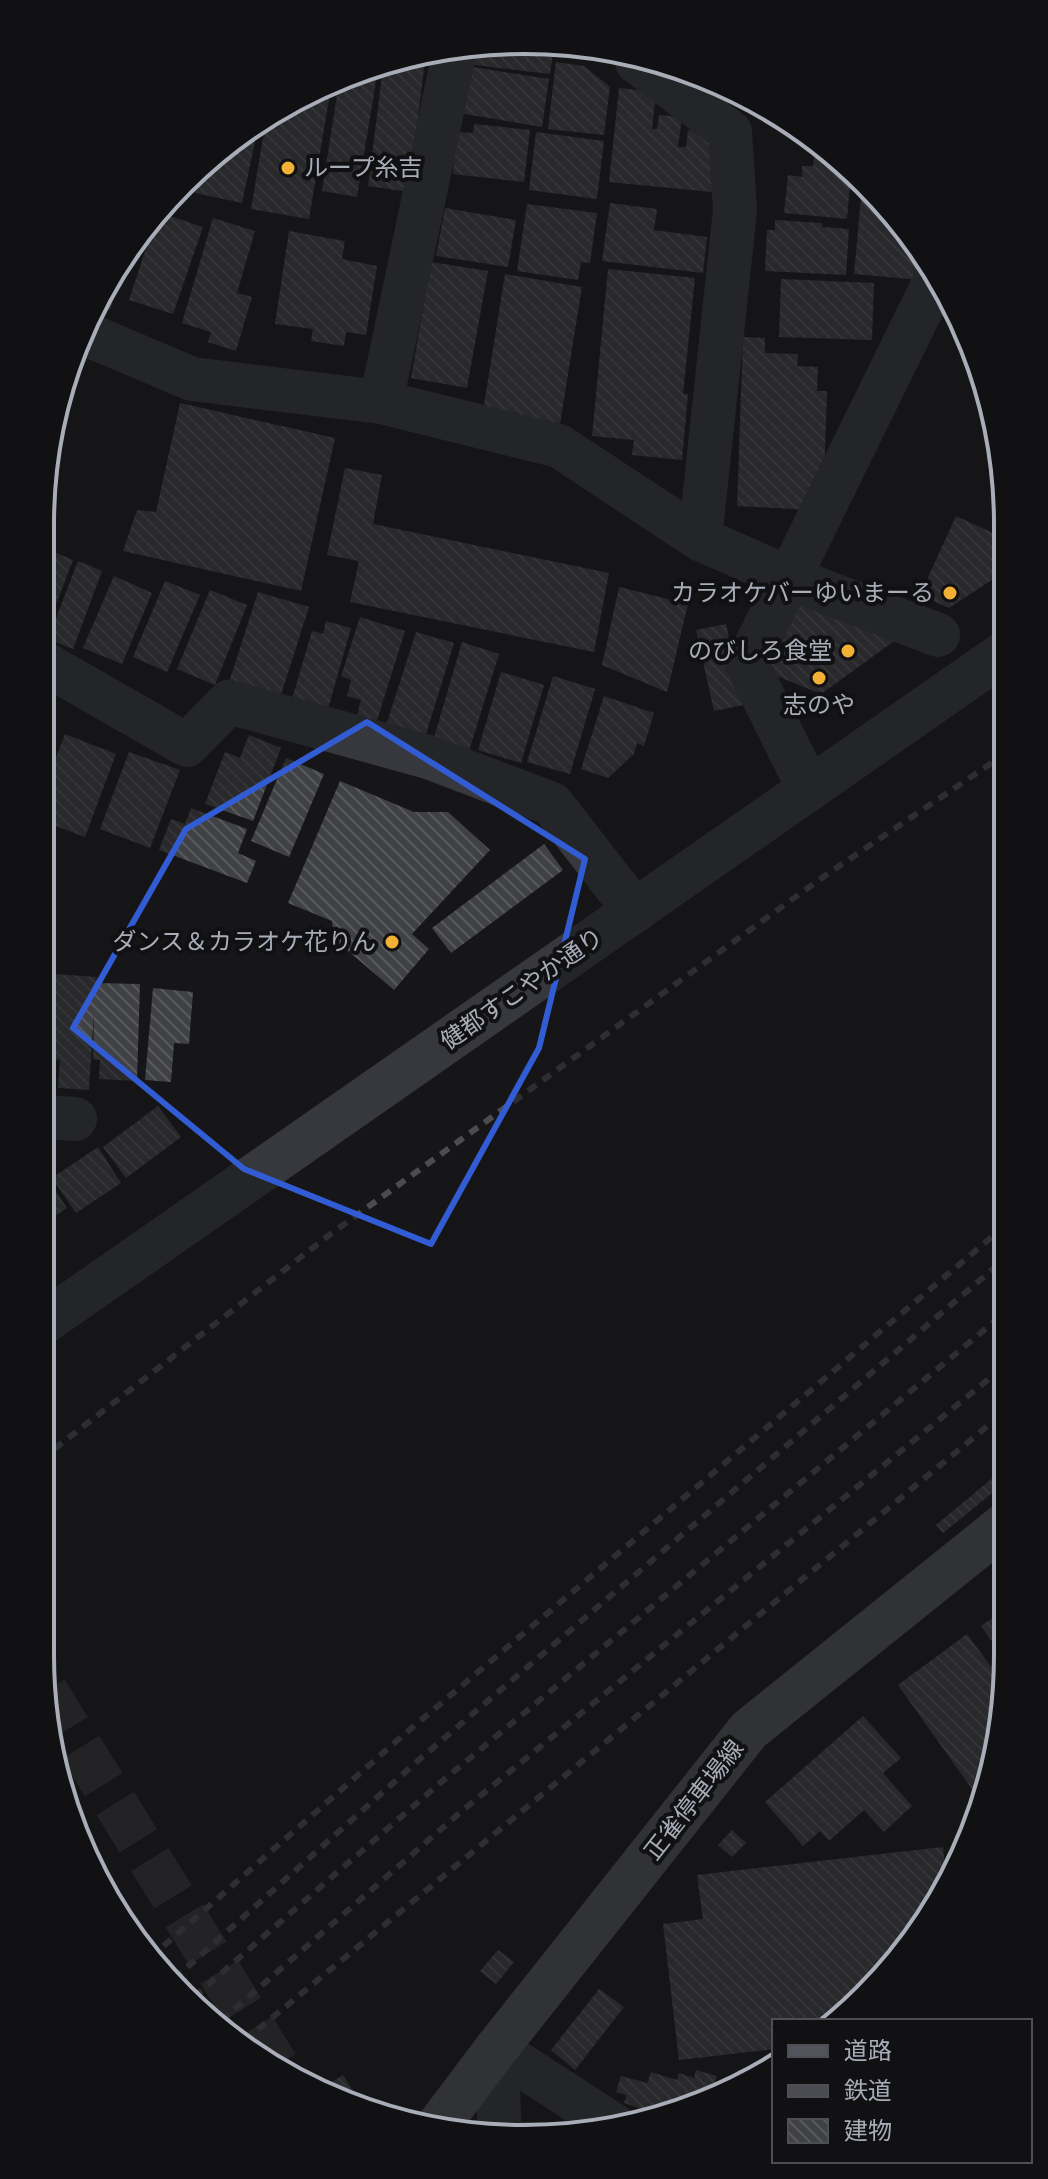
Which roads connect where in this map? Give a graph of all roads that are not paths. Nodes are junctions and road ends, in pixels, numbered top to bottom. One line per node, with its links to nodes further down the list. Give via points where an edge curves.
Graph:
1 (453, 60): 6 (street)
2 (665, 76): 3 (street)
3 (726, 106): 7 (street, via 735,210)
4 (931, 289): 8 (street)
5 (93, 337): 6 (street, via 192,379)
6 (381, 402): 7 (street, via 559,446)
7 (700, 539): 8 (street)
8 (789, 578): 9 (street); 12 (street, via 747,664)
9 (938, 635)
10 (994, 660): 12 (street, 健都すこやか通り)
11 (54, 669): 13 (street, via 187,745 229,702 428,757 552,804)
12 (809, 789): 13 (street, 健都すこやか通り)
13 (635, 911): 14 (street, 健都すこやか通り)
14 (54, 1315)
15 (994, 1533): 16 (main road, 正雀停車場線, via 749,1730)
16 (496, 2049): 17 (main road, 正雀停車場線); 18 (street); 19 (street)
17 (444, 2118)
18 (603, 2118)
19 (500, 2124)

